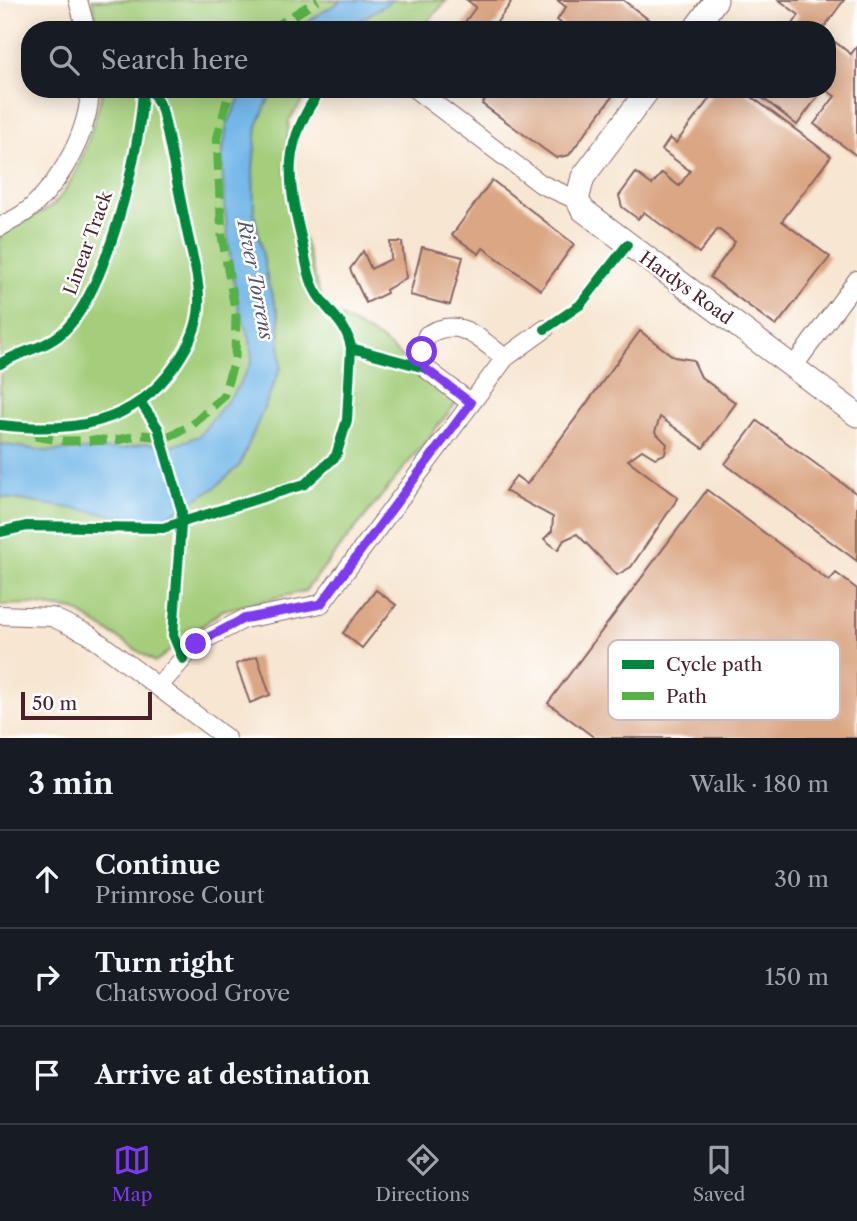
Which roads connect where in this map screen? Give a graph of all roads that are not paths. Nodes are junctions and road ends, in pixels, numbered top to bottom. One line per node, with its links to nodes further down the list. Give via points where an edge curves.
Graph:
1 (78, 0): 3 (street)
2 (716, 0): 4 (street)
3 (84, 21)
4 (701, 21)
5 (88, 98): 9 (street, via 77,144 55,180 32,208)
6 (427, 98): 8 (street, Hardys Road, via 541,184)
7 (642, 98): 8 (street, via 583,177)
8 (577, 200): 13 (street, Hardys Road, via 591,218)
9 (0, 227)
10 (857, 279): 13 (street)
11 (545, 329): 12 (street)
12 (505, 358): 14 (street); 14 (street, via 462,327 442,326 427,335 422,352 425,368)
13 (793, 367): 15 (street, Hardys Road)
14 (471, 403): 17 (street, via 321,604 243,619 196,644)
15 (857, 415)
16 (0, 615): 17 (street, via 52,617 88,634)
17 (159, 686): 18 (street)
18 (214, 734)

